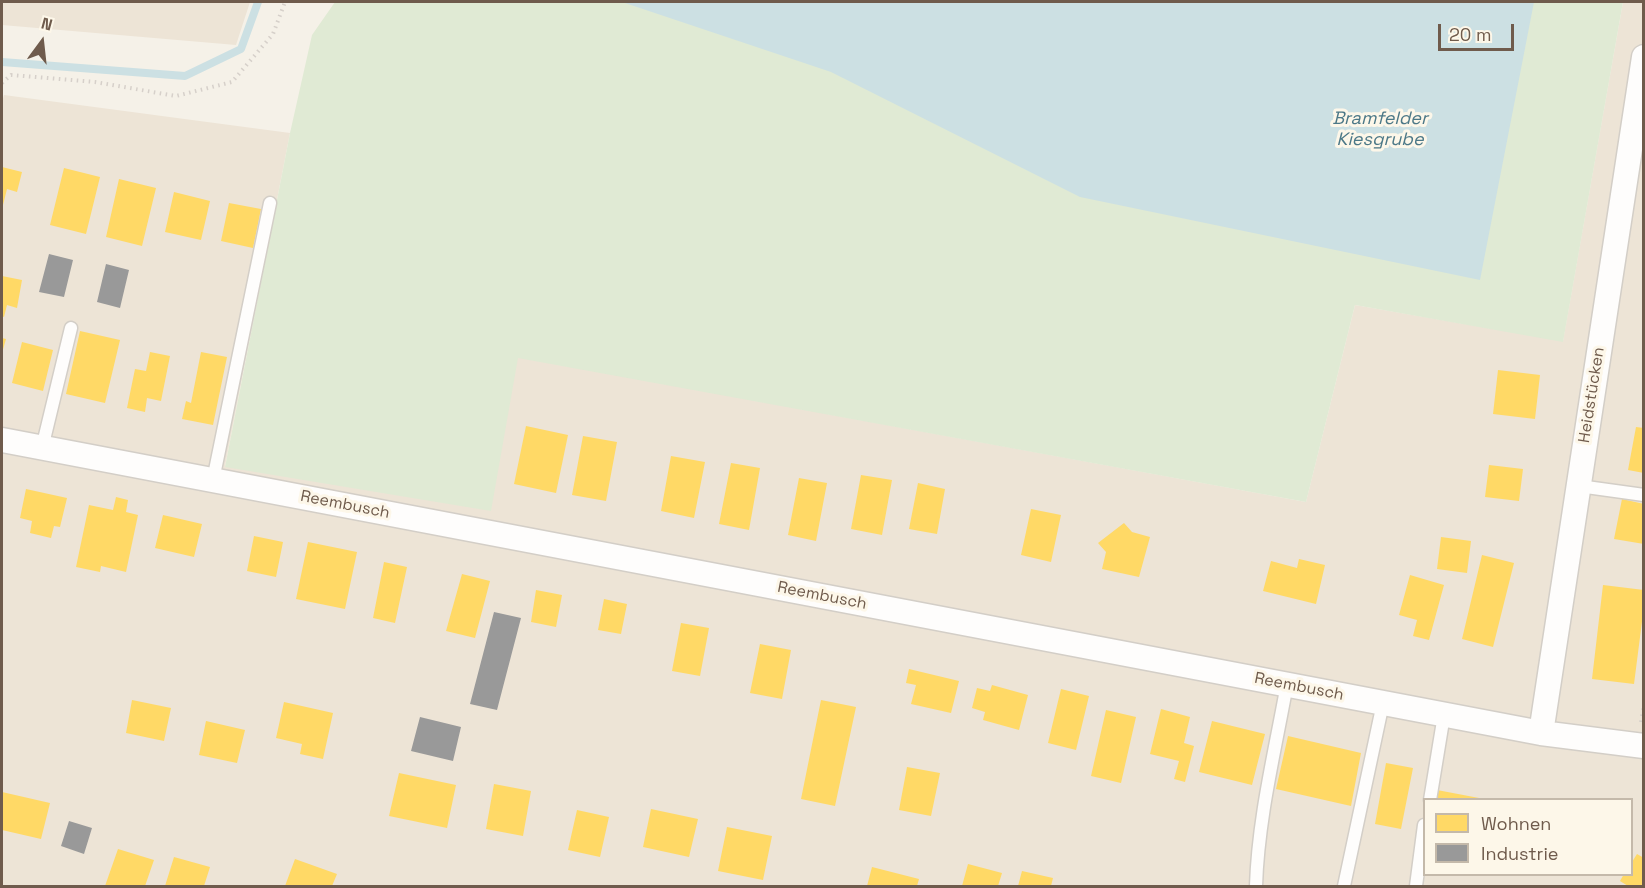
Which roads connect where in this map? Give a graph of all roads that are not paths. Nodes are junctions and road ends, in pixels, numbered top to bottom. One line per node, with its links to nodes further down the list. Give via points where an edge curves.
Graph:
1 (1644, 57): 7 (street, Heidstücken)
2 (270, 203): 6 (lane)
3 (71, 328): 5 (lane)
4 (2, 440): 5 (street, Reembusch)
5 (42, 448): 6 (street, Reembusch)
6 (213, 480): 9 (street, Reembusch)
7 (1579, 486): 8 (lane); 12 (street, Heidstücken)
8 (1644, 495)
9 (1287, 684): 10 (street, Reembusch); 16 (lane, via 1269,781)
10 (1383, 703): 11 (street, Reembusch); 17 (lane)
11 (1444, 715): 12 (street, Reembusch); 14 (lane)
12 (1541, 733): 13 (street, Reembusch)
13 (1644, 746)
14 (1430, 798)
15 (1423, 839): 18 (lane)
16 (1256, 886)
17 (1344, 886)
18 (1416, 886)

